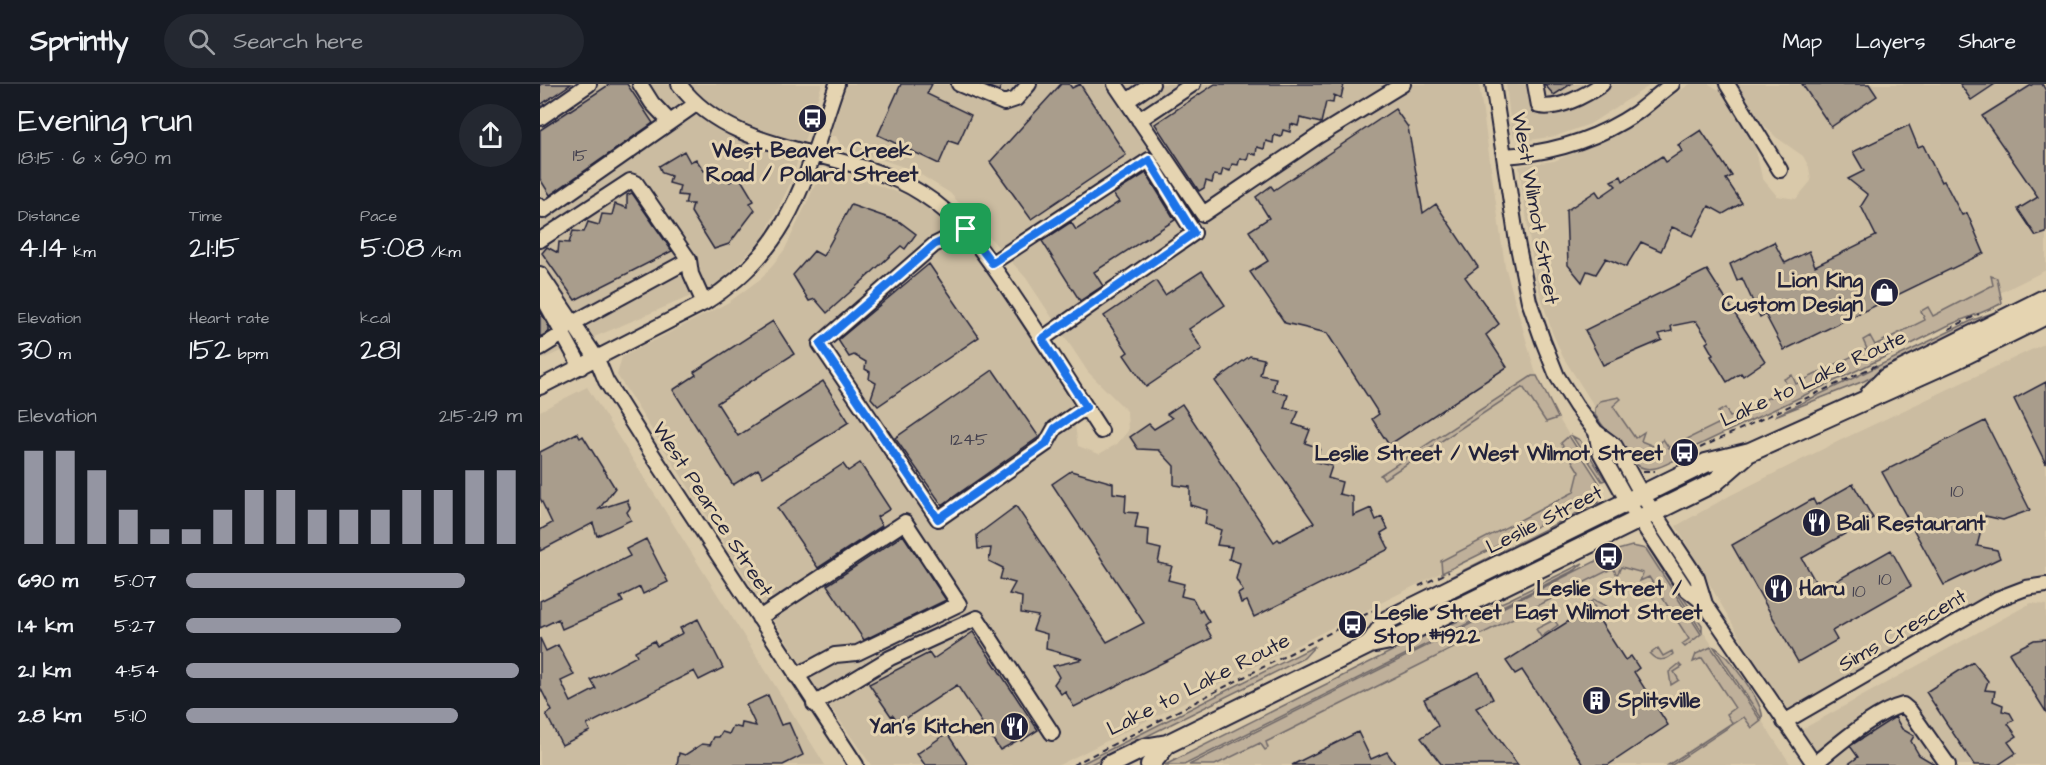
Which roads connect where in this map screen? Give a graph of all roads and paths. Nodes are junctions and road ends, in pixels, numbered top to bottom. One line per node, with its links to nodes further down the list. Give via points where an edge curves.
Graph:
1 (590, 84): 18 (street)
2 (640, 84): 20 (street)
3 (679, 84): 17 (street)
4 (837, 84): 21 (street)
5 (958, 84): 6 (street, via 1004,103 1016,99)
6 (1029, 84)
7 (1115, 84): 16 (street)
8 (1152, 84): 16 (street)
9 (1193, 84): 19 (street)
10 (1403, 84): 19 (street, via 1203,214)
11 (1493, 84): 22 (street, West Wilmot Street)
12 (1535, 84): 13 (street, via 1539,106 1548,108)
13 (1602, 84)
14 (1727, 84): 23 (street)
15 (1667, 86): 22 (street, via 1636,112 1595,136 1540,154)
16 (1127, 101): 19 (street)
17 (696, 104): 20 (street); 21 (street, via 740,131)
18 (540, 118)
19 (1138, 120)
20 (670, 122): 24 (street, via 543,211)
21 (813, 155): 25 (street, via 902,182); 32 (street, via 789,217 767,251 731,285)
22 (1504, 156): 50 (street, West Wilmot Street, via 1529,302 1557,376 1596,432 1600,452)
23 (1780, 170)
24 (540, 206)
25 (966, 229): 28 (street); 44 (street, via 934,245 820,344 938,519 1046,444 1055,428)
26 (540, 240): 27 (street, via 630,181 636,183)
27 (689, 260): 32 (street); 35 (street)
28 (992, 263): 37 (street); 37 (street, via 1149,160 1194,233)
29 (540, 274): 35 (street, West Pearce Street)
30 (540, 292): 35 (street)
31 (2046, 298): 43 (main road, Leslie Street, via 1886,378)
32 (704, 303): 39 (street)
33 (1981, 314): 36 (path)
34 (2046, 315): 43 (main road, Leslie Street)
35 (568, 328): 38 (street); 39 (street, West Pearce Street); 41 (street)
36 (1944, 331)
37 (1042, 339): 44 (street)
38 (540, 348)
39 (597, 359): 41 (street); 55 (street, West Pearce Street, via 606,381)
40 (1884, 362): 47 (path, Lake to Lake Route)
41 (581, 367): 42 (street)
42 (540, 387)
43 (1866, 398): 46 (main road, Leslie Street)
44 (1086, 407): 45 (street)
45 (1101, 431)
46 (1750, 452): 50 (main road, Leslie Street, via 1706,463); 51 (main road, Leslie Street, via 1715,482)
47 (1692, 453)
48 (1664, 467): 49 (path)
49 (1640, 471)
50 (1635, 498): 51 (street, West Wilmot Street); 57 (main road, Leslie Street, via 1387,620)
51 (1647, 515): 57 (main road, Leslie Street, via 1395,639); 60 (street, West Wilmot Street, via 1685,588 1705,604)
52 (1448, 572): 53 (path)
53 (1430, 581)
54 (2046, 585): 60 (street, Sims Crescent, via 1997,599)
55 (759, 618): 58 (street, West Pearce Street); 58 (street, via 905,522 959,604 858,653 835,655)
56 (1337, 628): 65 (path, Lake to Lake Route)
57 (1370, 644): 62 (main road, Leslie Street)
58 (796, 676): 59 (street, West Pearce Street)
59 (814, 704): 61 (street, via 890,658 977,618); 64 (street, West Pearce Street)
60 (1784, 722): 63 (street, West Wilmot Street)
61 (1052, 733)
62 (1167, 744): 66 (main road, Leslie Street, via 1144,748); 67 (main road, Leslie Street)
63 (1814, 764): 68 (street, via 1883,714 1903,705)
64 (856, 765)
65 (1073, 765)
66 (1108, 765)
67 (1150, 765)
68 (1948, 765)

